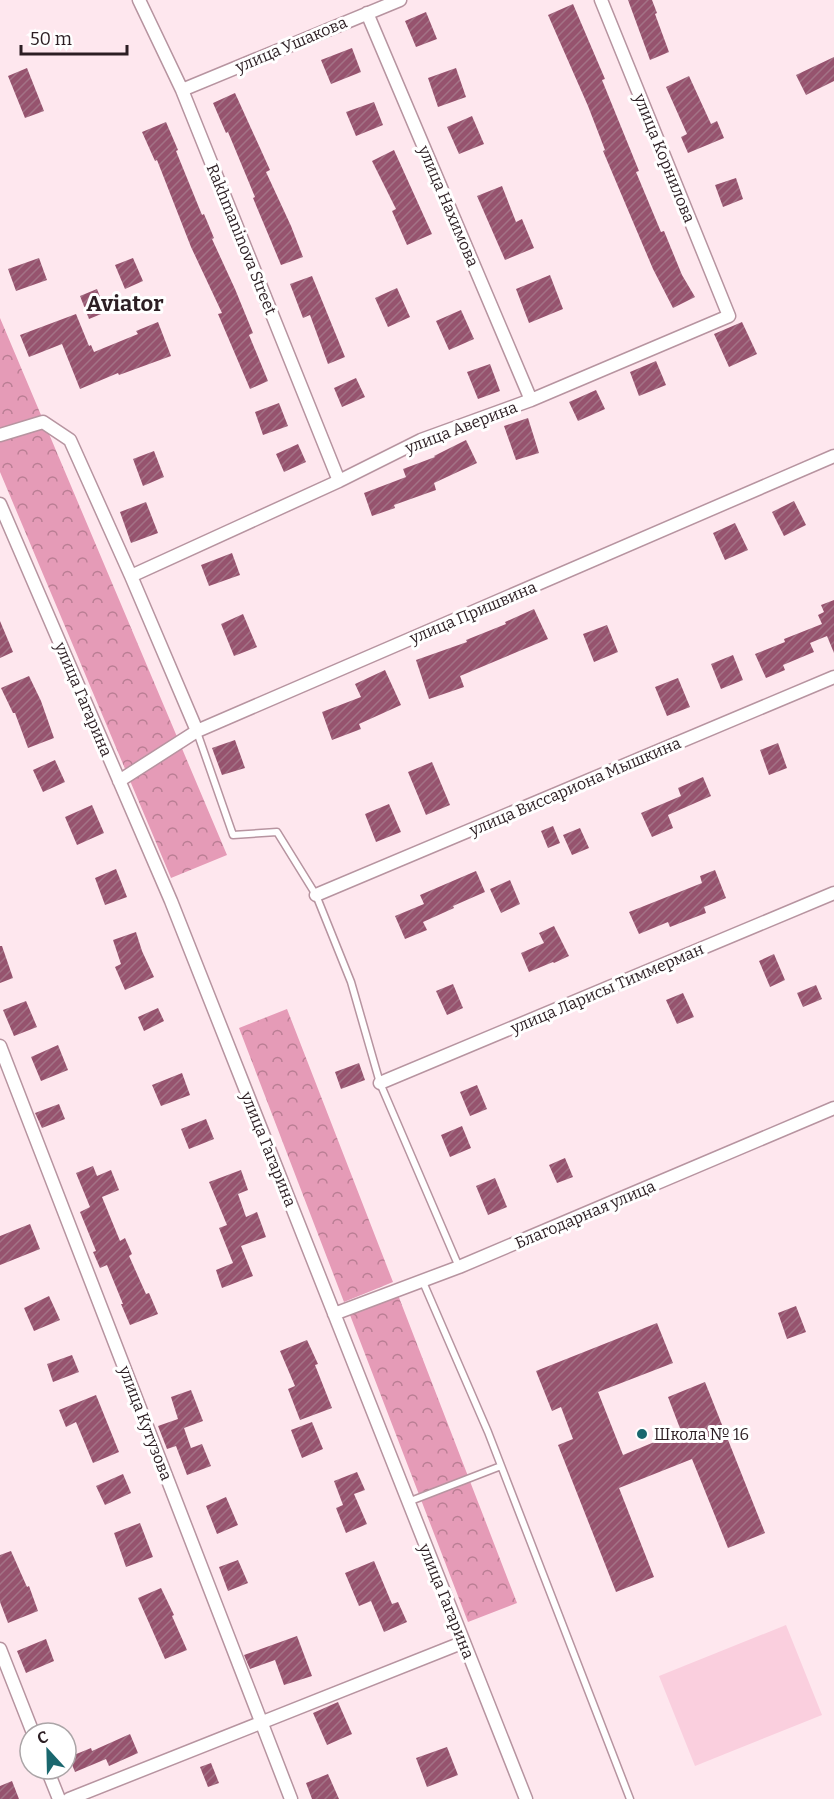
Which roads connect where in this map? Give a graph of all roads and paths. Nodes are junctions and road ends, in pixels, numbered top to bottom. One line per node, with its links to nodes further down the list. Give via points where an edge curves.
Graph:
1 (139, 0): 5 (street, Rakhmaninova Street)
2 (399, 0): 4 (street, улица Ушакова)
3 (601, 0): 6 (street, улица Корнилова)
4 (367, 13): 5 (street, улица Ушакова); 7 (street, улица Нахимова)
5 (182, 90): 10 (street, Rakhmaninova Street)
6 (729, 316): 7 (street, улица Аверина)
7 (531, 400): 10 (street, улица Аверина, via 421,440)
8 (0, 435): 12 (street, via 44,422 70,440)
9 (834, 456): 14 (street, улица Пришвина)
10 (339, 481): 12 (street, улица Аверина)
11 (0, 504): 15 (street, улица Гагарина)
12 (131, 576): 14 (street)
13 (834, 677): 17 (street, улица Виссариона Мышкина)
14 (197, 731): 15 (street, улица Пришвина); 17 (lane, via 233,835 277,832)
15 (119, 781): 23 (street, улица Гагарина, via 171,901)
16 (834, 892): 19 (street, улица Ларисы Тиммерман)
17 (316, 895): 19 (lane, via 351,982)
18 (0, 1046): 29 (street, улица Кутузова)
19 (380, 1083): 21 (lane)
20 (834, 1108): 21 (street, Благодарная улица)
21 (459, 1268): 22 (street, Благодарная улица)
22 (423, 1281): 23 (street, Благодарная улица); 24 (lane)
23 (334, 1314): 25 (street, улица Гагарина)
24 (501, 1466): 25 (lane); 35 (lane)
25 (408, 1502): 26 (street, улица Гагарина)
26 (464, 1642): 29 (street); 34 (street, улица Гагарина)
27 (0, 1649): 28 (street)
28 (28, 1721)
29 (261, 1724): 32 (street); 33 (street, улица Кутузова)
30 (52, 1781): 31 (street)
31 (59, 1799)
32 (69, 1799)
33 (291, 1799)
34 (526, 1799)
35 (630, 1799)

